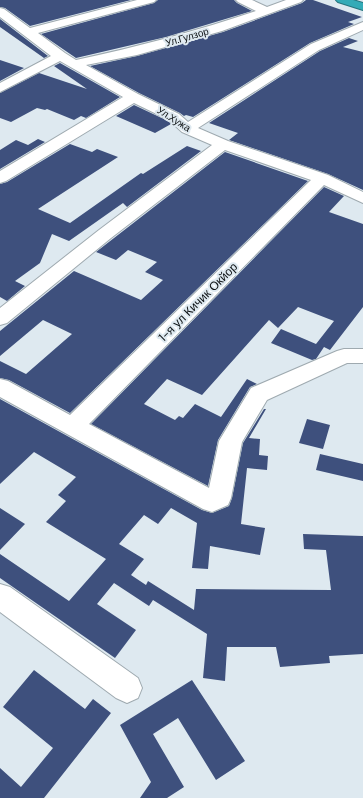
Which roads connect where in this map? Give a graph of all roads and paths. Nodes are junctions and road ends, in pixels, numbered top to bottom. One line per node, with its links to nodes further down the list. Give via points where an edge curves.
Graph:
1 (7, 0): 6 (street)
2 (150, 0): 11 (street)
3 (242, 0): 8 (street)
4 (297, 0): 8 (street, Ул.Гулзор)
5 (342, 0): 7 (highway)
6 (0, 2)
7 (363, 7)
8 (267, 11): 13 (street, Ул.Гулзор, via 218,28 132,52)
9 (2, 15): 11 (street, Ул.Хужа)
10 (363, 26): 16 (street, via 315,47)
11 (29, 32): 12 (street, Ул.Хужа)
12 (60, 56): 13 (street, Ул.Хужа); 14 (street)
13 (74, 64): 15 (street, Ул.Хужа)
14 (0, 88)
15 (133, 97): 16 (street, Ул.Хужа, via 174,117); 18 (street)
16 (187, 129): 17 (street, Ул.Хужа)
17 (223, 144): 19 (street, Ул.Хужа); 21 (street)
18 (0, 178)
19 (322, 178): 20 (street, Ул.Хужа); 24 (street, 1-я ул Кичик Окйор)
20 (363, 197)
21 (0, 318)
22 (363, 356): 24 (street, via 344,356 259,394 231,441 219,498 212,502)
23 (0, 387): 24 (street)
24 (74, 425)
25 (0, 596): 26 (street)
26 (128, 688)

